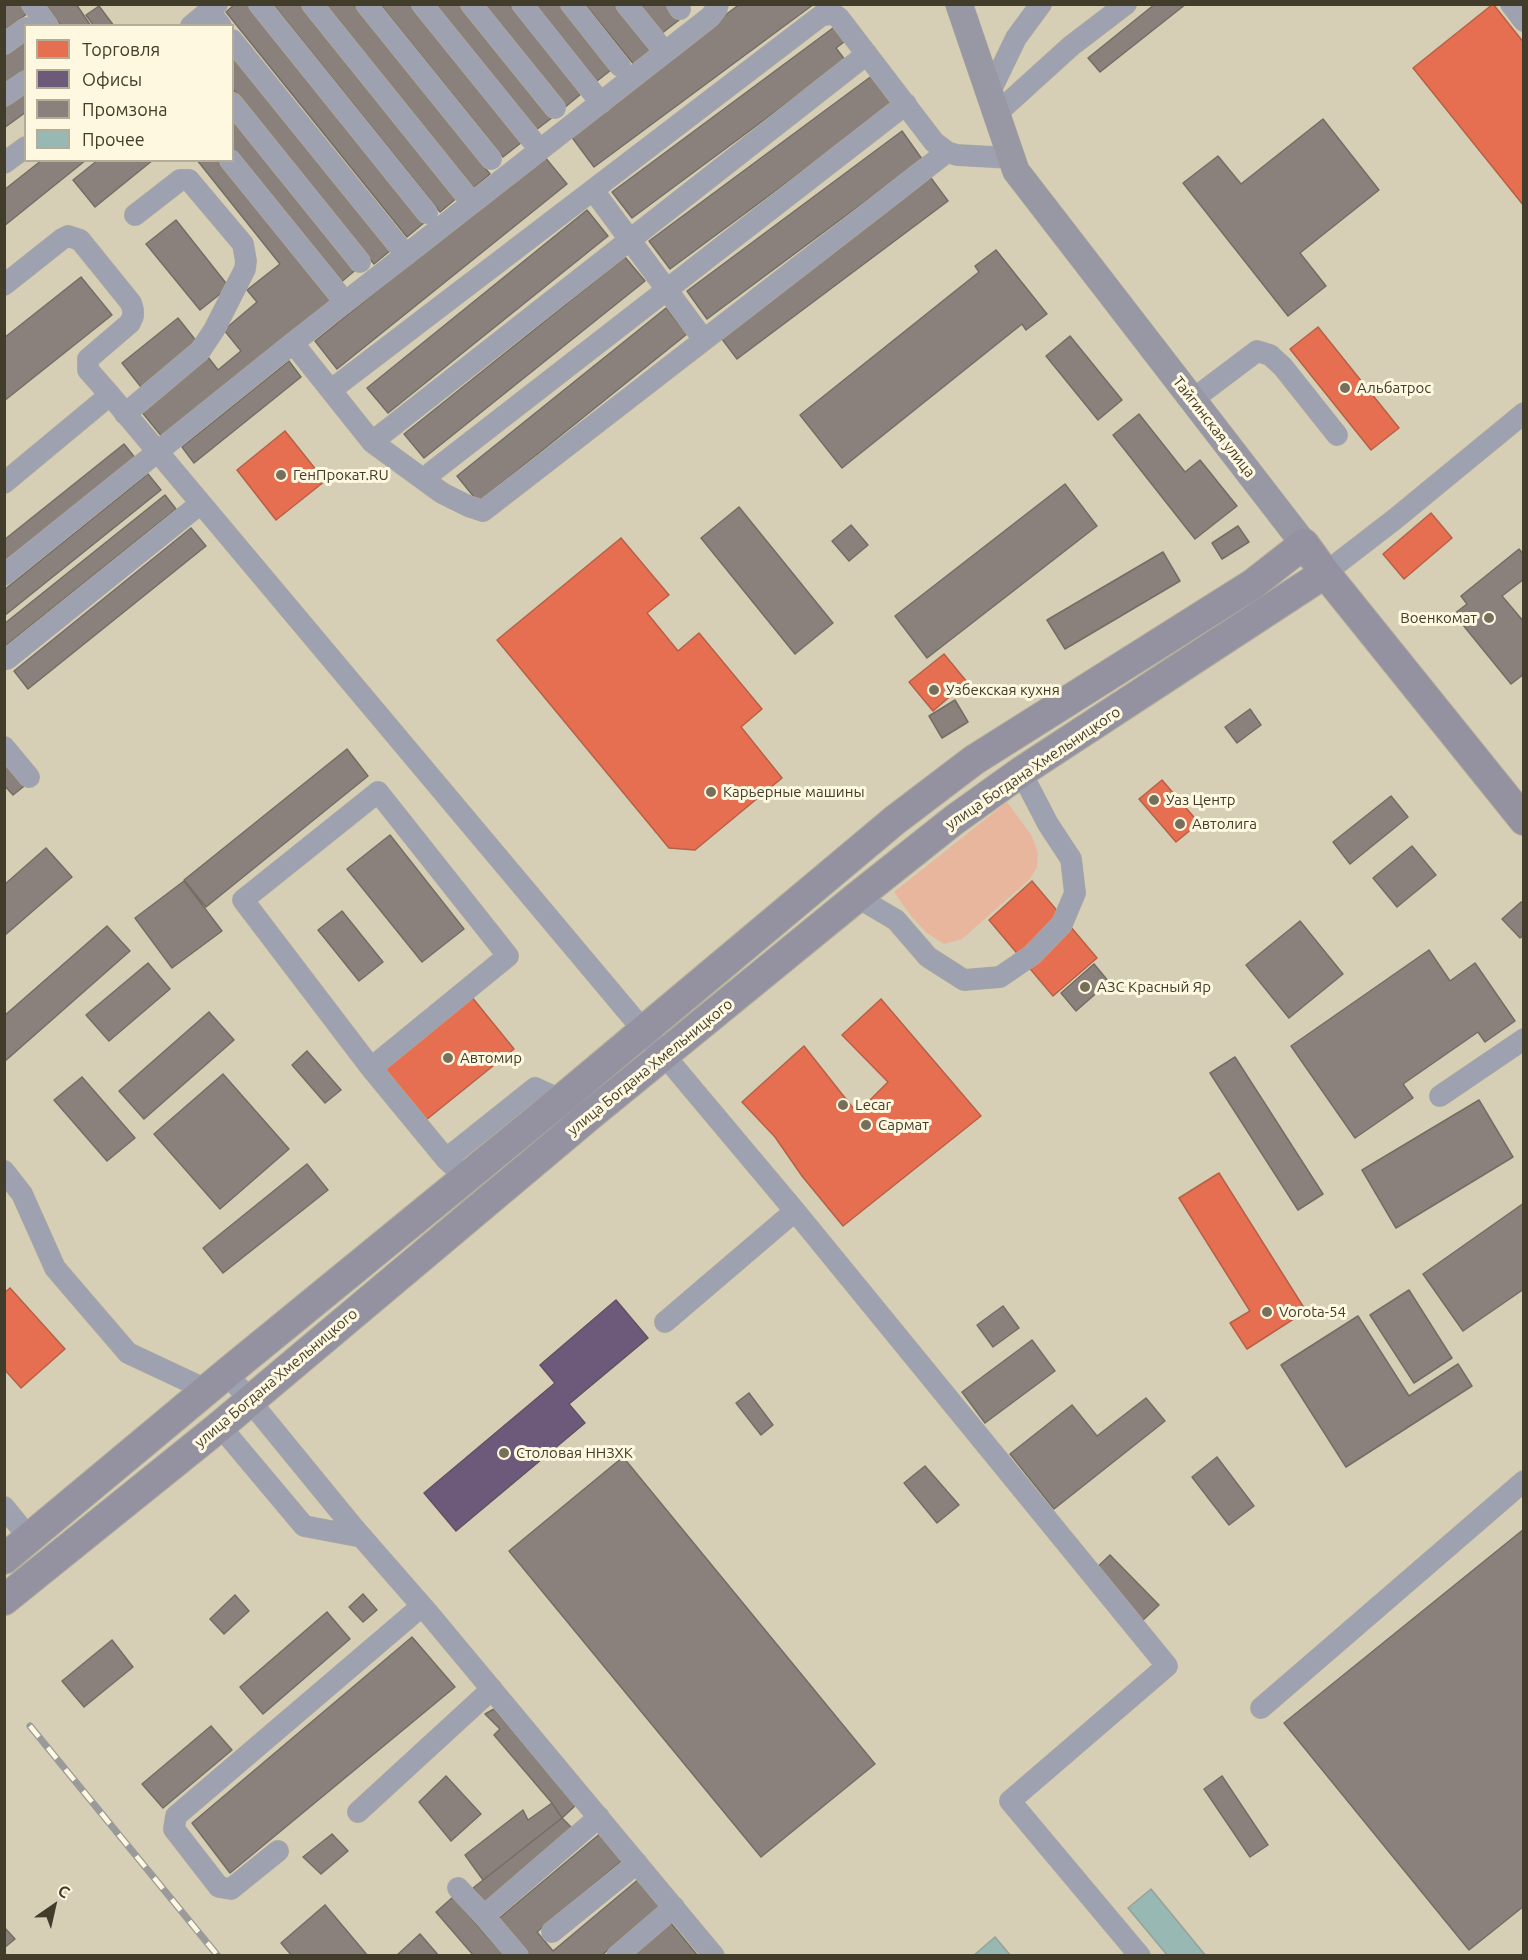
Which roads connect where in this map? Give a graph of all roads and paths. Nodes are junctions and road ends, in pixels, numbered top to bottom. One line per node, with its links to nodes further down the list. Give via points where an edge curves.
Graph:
1 (259, 4): 37 (street)
2 (312, 4): 36 (street)
3 (366, 4): 32 (street)
4 (422, 4): 29 (street)
5 (471, 4): 27 (street)
6 (522, 4): 23 (street)
7 (571, 4): 20 (street)
8 (626, 4): 18 (street)
9 (717, 4): 18 (street, via 710,17)
10 (958, 4): 25 (main road, Тайгинская улица)
11 (1041, 4): 25 (street, via 1016,38)
12 (1126, 4): 25 (street)
13 (216, 14): 14 (street)
14 (195, 24)
15 (24, 29): 17 (street)
16 (234, 42): 40 (street)
17 (4, 44)
18 (665, 52): 23 (street)
19 (867, 54): 24 (street); 35 (street, via 839,18 834,14 822,15); 39 (street)
20 (620, 66)
21 (24, 82): 22 (street)
22 (4, 96)
23 (601, 103): 29 (street)
24 (906, 104): 30 (street); 43 (street)
25 (993, 104): 31 (main road, Тайгинская улица)
26 (234, 105): 41 (street)
27 (555, 108)
28 (24, 148): 33 (street)
29 (540, 150): 36 (street)
30 (947, 152): 31 (street); 45 (street)
31 (1011, 158): 49 (main road, Тайгинская улица, via 1016,171)
32 (491, 159)
33 (4, 162)
34 (232, 162): 44 (street)
35 (593, 190): 39 (street); 47 (street)
36 (472, 203): 40 (street)
37 (427, 213)
38 (135, 215): 51 (street, via 180,180 189,180 243,244 246,261 200,351)
39 (630, 240): 43 (street); 53 (street)
40 (406, 255): 44 (street)
41 (360, 262)
42 (4, 285): 48 (street, via 62,239 68,236 80,240 134,310 130,323 88,359 88,370)
43 (667, 290): 45 (street); 55 (street)
44 (345, 302): 46 (street)
45 (704, 340): 53 (street, via 483,511 442,493)
46 (293, 343): 47 (street); 54 (street)
47 (331, 390): 53 (street)
48 (110, 395): 51 (street); 56 (street)
49 (1192, 400): 52 (street, via 1257,351 1270,355 1283,367); 58 (main road, Тайгинская улица)
50 (1524, 413): 59 (street)
51 (125, 414): 54 (street)
52 (1337, 435)
53 (372, 442)
54 (157, 452): 57 (street); 60 (street)
55 (432, 472)
56 (4, 483)
57 (200, 504): 61 (street); 69 (street)
58 (1304, 544): 59 (highway, Тайгинская улица); 65 (highway, улица Богдана Хмельницкого, via 1253,584 974,760)
59 (1325, 573): 63 (highway, улица Богдана Хмельницкого); 66 (highway, Тайгинская улица)
60 (4, 575)
61 (7, 659)
62 (4, 747): 64 (street)
63 (1022, 772): 67 (highway, улица Богдана Хмельницкого); 68 (street, via 1071,860 1075,893 1062,924 1032,955 1000,977 964,980 928,957 896,920)
64 (29, 777)
65 (895, 820): 67 (highway); 69 (highway, улица Богдана Хмельницкого)
66 (1524, 820)
67 (920, 848): 68 (highway, улица Богдана Хмельницкого)
68 (857, 897): 71 (highway, улица Богдана Хмельницкого)
69 (641, 1031): 71 (street); 74 (highway, улица Богдана Хмельницкого, via 561,1100)
70 (1524, 1039): 73 (street)
71 (663, 1056): 76 (street); 79 (highway, улица Богдана Хмельницкого)
72 (371, 1068): 72 (street, via 508,956 378,792 243,900); 74 (street)
73 (1440, 1096)
74 (456, 1168): 78 (highway, улица Богдана Хмельницкого)
75 (4, 1171): 78 (street, via 22,1194 55,1268 128,1353)
76 (795, 1211): 77 (street); 101 (street, via 1167,1666 1010,1801)
77 (666, 1322)
78 (217, 1381): 79 (street); 84 (highway, улица Богдана Хмельницкого)
79 (250, 1400): 80 (highway, улица Богдана Хмельницкого); 83 (street)
80 (220, 1426): 83 (street, via 304,1526); 86 (highway, улица Богдана Хмельницкого)
81 (1524, 1481): 89 (street)
82 (4, 1507): 84 (street)
83 (362, 1537): 87 (street)
84 (30, 1539): 85 (highway, улица Богдана Хмельницкого)
85 (4, 1559)
86 (4, 1600)
87 (422, 1606): 88 (street); 92 (street, via 176,1816 174,1829 219,1887 231,1889)
88 (492, 1689): 90 (street); 91 (street)
89 (1261, 1708)
90 (358, 1812)
91 (599, 1817): 93 (street); 96 (street)
92 (279, 1851)
93 (637, 1863): 95 (street); 97 (street)
94 (458, 1888): 96 (street)
95 (674, 1907): 99 (street); 100 (street)
96 (484, 1916): 98 (street)
97 (552, 1932)
98 (518, 1956)
99 (617, 1956)
100 (714, 1956)
101 (1140, 1956)

